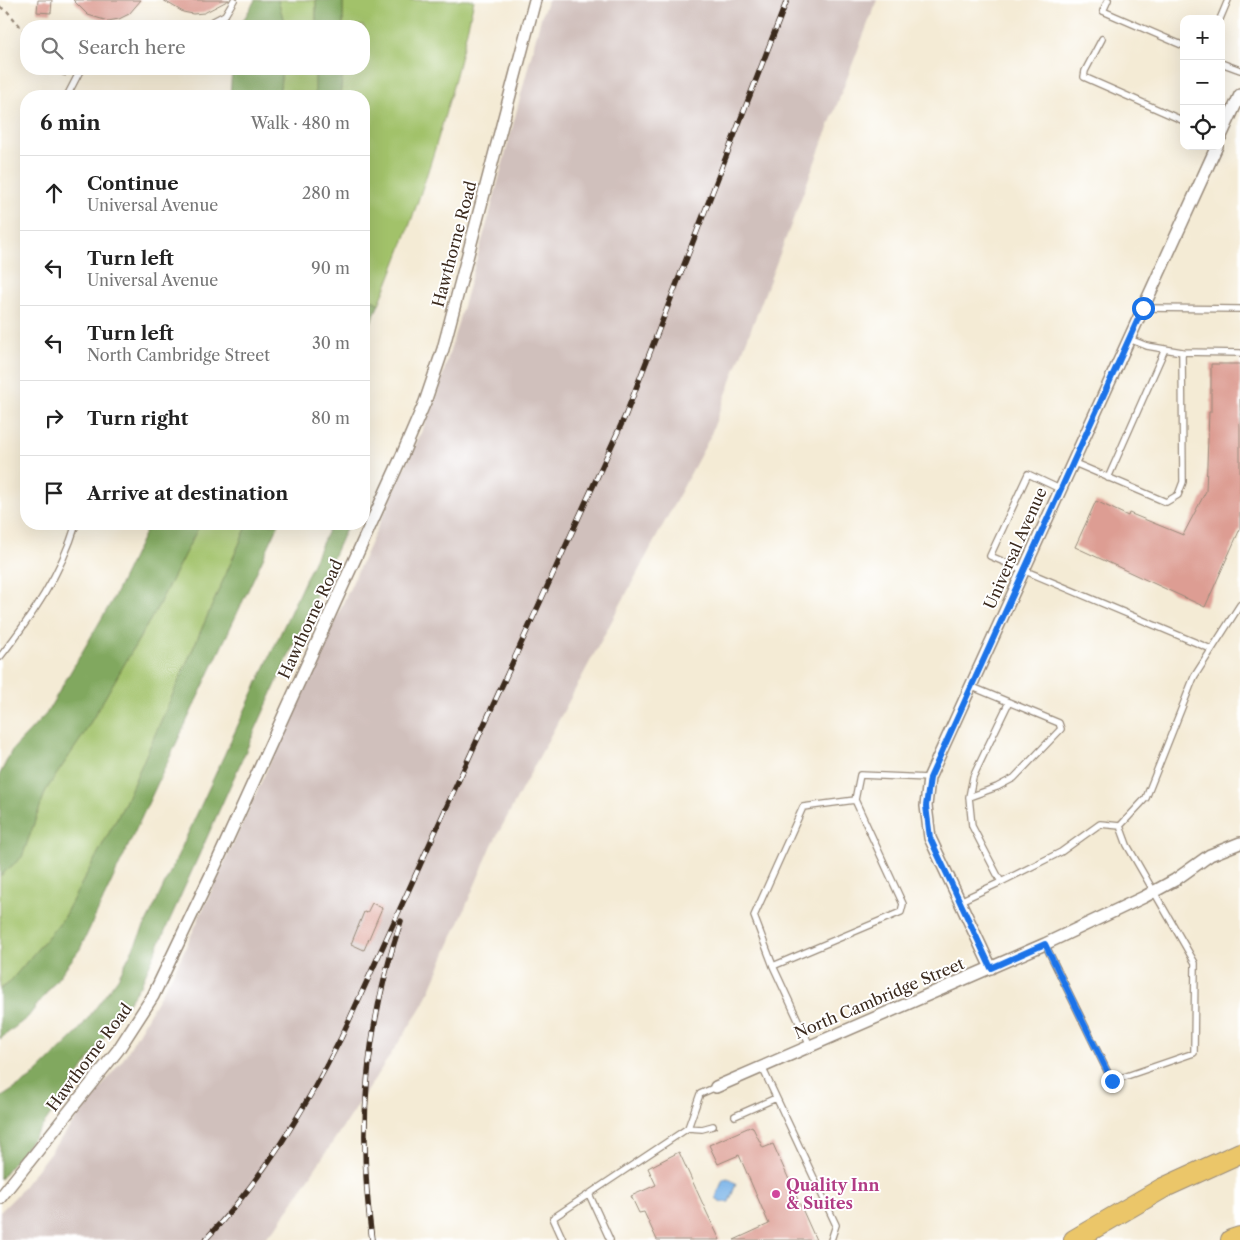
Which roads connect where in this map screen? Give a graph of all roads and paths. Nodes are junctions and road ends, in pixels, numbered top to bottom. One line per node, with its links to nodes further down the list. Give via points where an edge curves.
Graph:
1 (234, 0): 7 (lane, via 224,15)
2 (535, 0): 29 (street, Hawthorne Road, via 443,349 425,402)
3 (1108, 0): 10 (lane, via 1103,11)
4 (1228, 0): 6 (lane)
5 (0, 7): 8 (path)
6 (1222, 15)
7 (215, 20)
8 (20, 26)
9 (1102, 39): 17 (lane, via 1084,77)
10 (1180, 44)
11 (1225, 64): 12 (lane)
12 (1240, 70)
13 (65, 75): 14 (path)
14 (75, 77): 15 (lane)
15 (70, 90)
16 (1240, 95): 18 (street)
17 (1180, 119)
18 (1225, 127)
19 (1214, 150): 20 (street, Universal Avenue)
20 (1143, 308): 21 (lane); 22 (street, Universal Avenue)
21 (1240, 309)
22 (1129, 339): 23 (lane); 26 (street, Universal Avenue)
23 (1164, 349): 24 (lane); 27 (lane)
24 (1182, 352): 25 (lane); 27 (lane, via 1183,482 1178,495 1166,502)
25 (1240, 353)
26 (1072, 462): 27 (lane); 28 (street, Universal Avenue)
27 (1108, 478)
28 (1060, 489): 32 (street, Universal Avenue); 32 (lane, via 1028,474 990,556)
29 (370, 526)
30 (74, 530): 35 (lane, via 56,575)
31 (368, 530): 58 (street, Hawthorne Road, via 153,996 118,1050)
32 (1023, 571): 34 (lane); 36 (street, Universal Avenue)
33 (1240, 605): 34 (lane)
34 (1211, 649): 41 (lane, via 1194,677 1146,798)
35 (0, 657)
36 (970, 686): 37 (lane); 38 (street, Universal Avenue)
37 (1009, 702): 39 (lane, via 973,777); 39 (lane, via 1059,723 1061,729 1014,778)
38 (930, 778): 40 (lane, via 860,774); 45 (street, Universal Avenue, via 926,806 930,838)
39 (969, 797): 43 (lane, via 972,826)
40 (855, 800): 47 (lane, via 803,807 754,916); 47 (lane, via 902,904 902,912)
41 (1120, 826): 43 (lane, via 1100,824 1061,852); 44 (lane, via 1126,845)
42 (1240, 843): 44 (street, North Cambridge Street, via 1210,854)
43 (1001, 882): 45 (lane)
44 (1154, 892): 46 (street, North Cambridge Street); 46 (lane, via 1195,963 1194,1053 1112,1081)
45 (960, 901): 48 (street, Universal Avenue)
46 (1045, 944): 48 (street, North Cambridge Street)
47 (773, 966): 49 (lane)
48 (991, 968): 49 (street, North Cambridge Street)
49 (810, 1046): 50 (street, North Cambridge Street)
50 (762, 1067): 51 (street, North Cambridge Street); 52 (lane)
51 (716, 1087): 55 (lane, via 700,1094)
52 (776, 1098): 53 (lane); 62 (lane, via 836,1225)
53 (735, 1116)
54 (713, 1126): 55 (lane)
55 (688, 1128): 57 (lane)
56 (1240, 1153): 63 (highway, via 1163,1188)
57 (589, 1194): 60 (lane, via 553,1218); 61 (lane)
58 (0, 1198)
59 (1240, 1237): 64 (highway)
60 (564, 1240)
61 (610, 1240)
62 (831, 1240)
63 (1074, 1240)
64 (1231, 1240)

